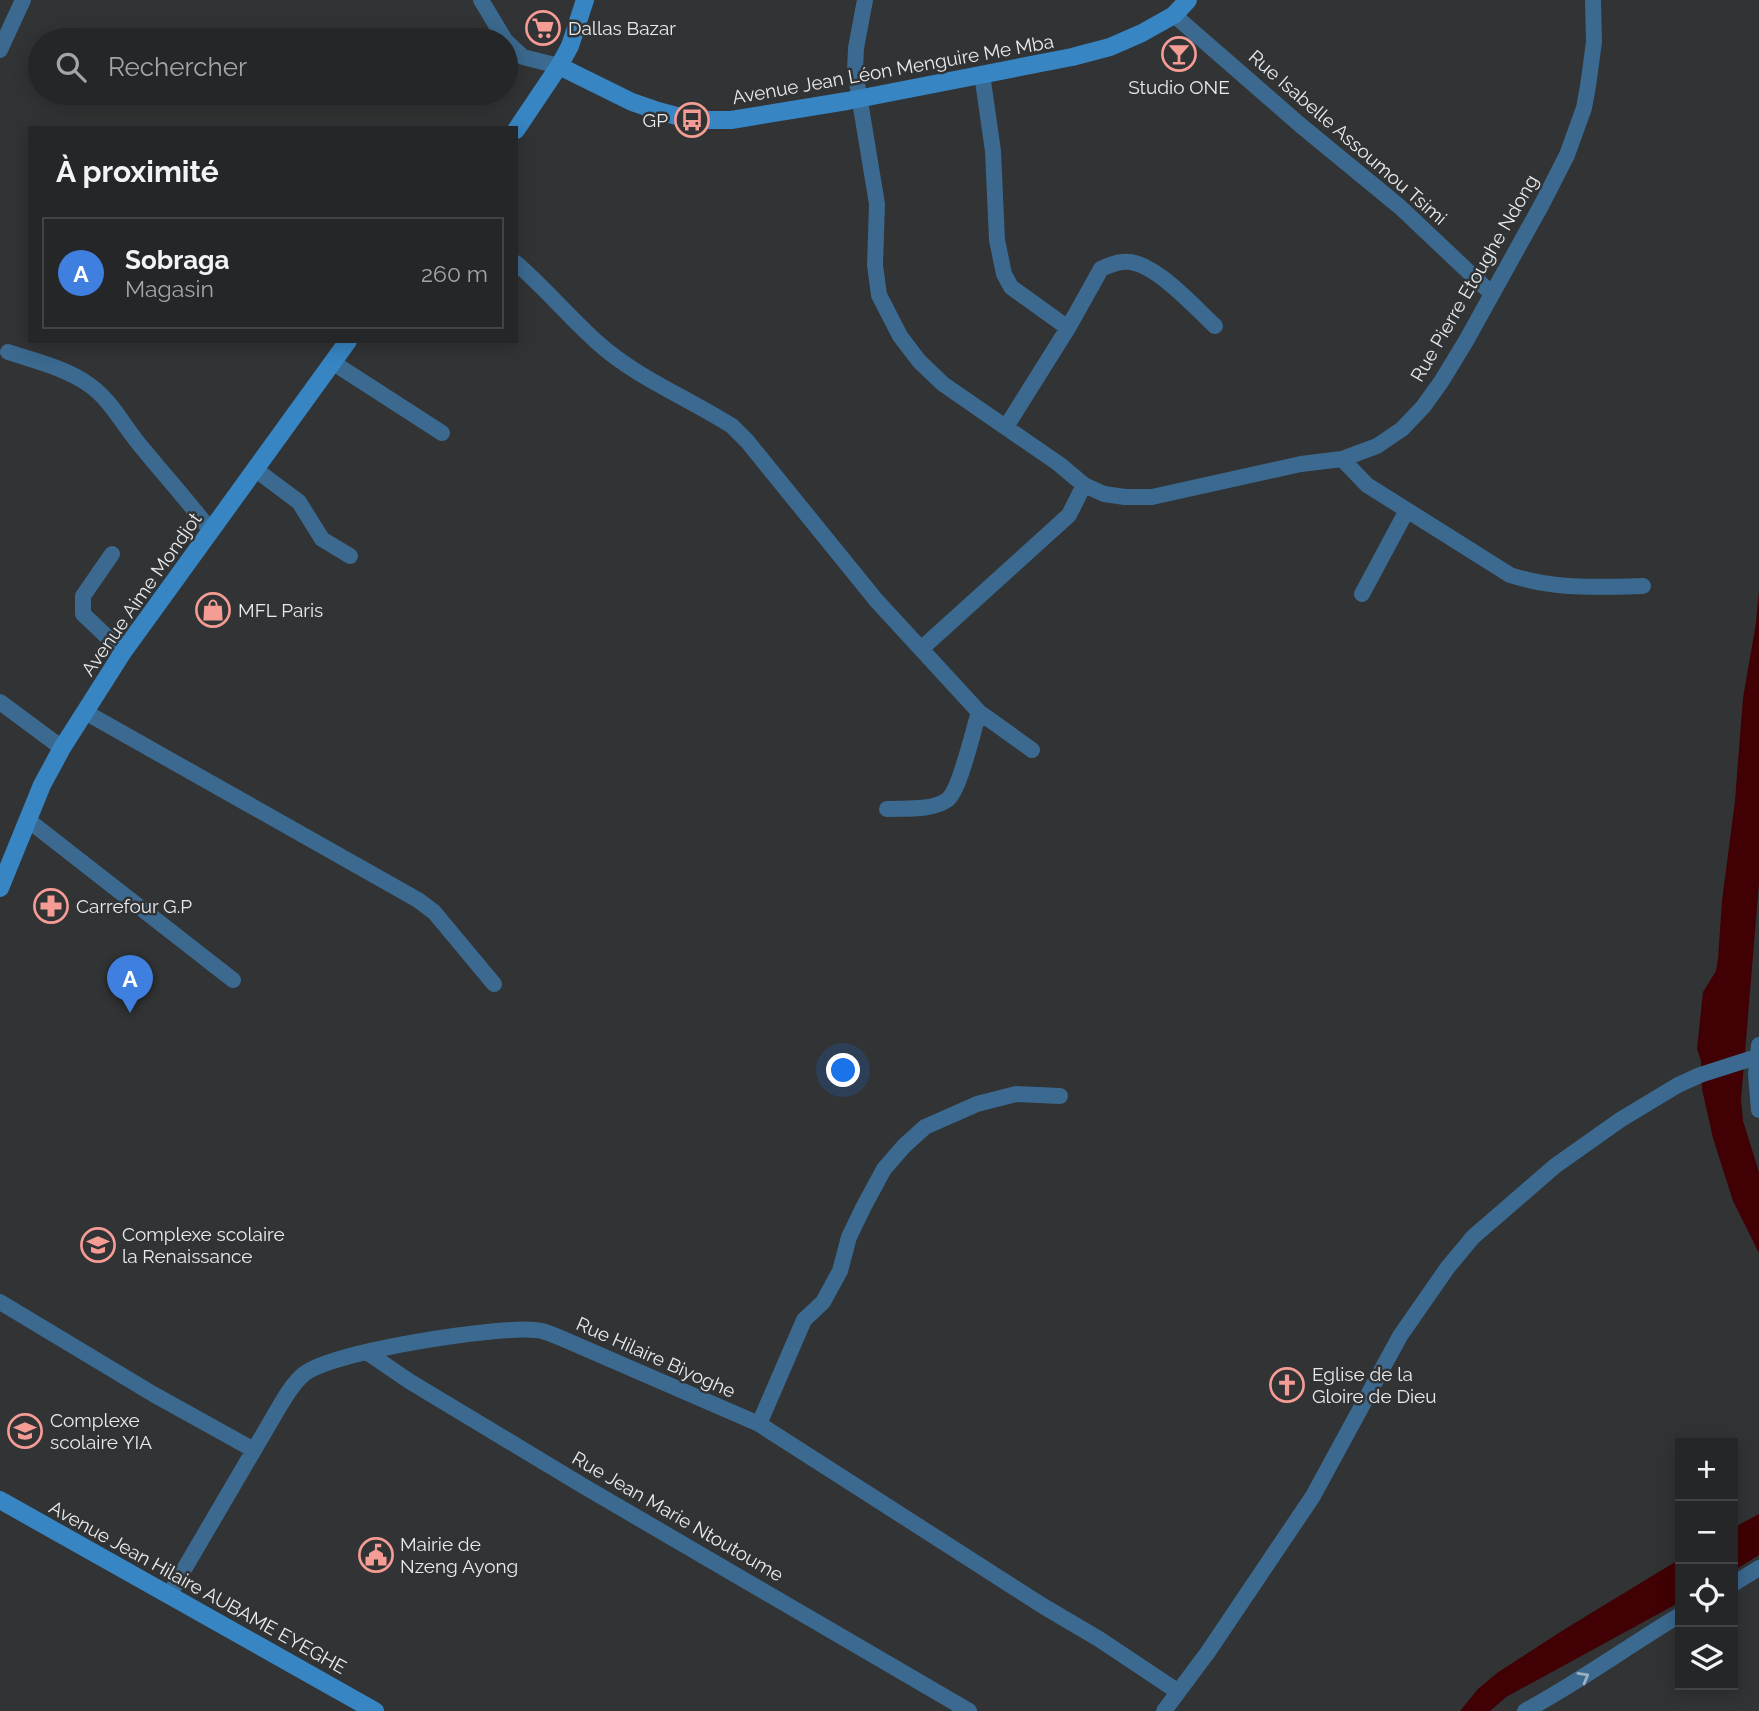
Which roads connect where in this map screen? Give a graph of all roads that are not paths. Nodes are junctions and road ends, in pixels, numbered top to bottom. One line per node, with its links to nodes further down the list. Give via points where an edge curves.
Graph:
1 (23, 0): 9 (street)
2 (481, 0): 8 (street)
3 (585, 0): 11 (main road)
4 (865, 0): 13 (street, Rue Pierre Etoughe Ndong, via 856,48)
5 (1188, 0): 7 (main road, Avenue Jean Léon Menguire Me Mba)
6 (1593, 0): 16 (street, Rue Pierre Etoughe Ndong, via 1594,42 1576,131)
7 (1174, 15): 12 (main road, Avenue Jean Léon Menguire Me Mba, via 1110,47); 16 (street, Rue Isabelle Assoumou Tsimi, via 1401,207)
8 (497, 28)
9 (0, 50)
10 (518, 53): 11 (street)
11 (559, 66): 13 (main road, Avenue Jean Léon Menguire Me Mba, via 632,102 692,120 731,120); 14 (main road)
12 (982, 74): 13 (main road, Avenue Jean Léon Menguire Me Mba); 18 (street, via 1004,274 1011,287)
13 (859, 98): 22 (street, Rue Pierre Etoughe Ndong, via 877,204 879,295 919,361 943,384)
14 (518, 127)
15 (518, 264): 33 (street, via 623,362 732,426)
16 (1493, 294): 24 (street, Rue Pierre Etoughe Ndong, via 1423,407 1377,446)
17 (1215, 326): 18 (street, via 1151,269 1122,261 1101,269)
18 (1068, 328): 22 (street)
19 (346, 343): 21 (main road, Avenue Aime Mondjot)
20 (8, 352): 28 (street, via 60,370 106,399)
21 (332, 362): 23 (street); 25 (main road, Avenue Aime Mondjot)
22 (1006, 427): 26 (street, Rue Pierre Etoughe Ndong)
23 (442, 433)
24 (1342, 459): 26 (street, Rue Pierre Etoughe Ndong, via 1152,497 1104,494); 27 (street, via 1367,485)
25 (256, 470): 28 (main road, Avenue Aime Mondjot); 30 (street, via 299,502 322,539)
26 (1084, 485): 33 (street, via 1069,515)
27 (1406, 512): 31 (street, via 1522,579 1572,588); 32 (street)
28 (210, 530): 34 (main road, Avenue Aime Mondjot)
29 (112, 554): 34 (street, via 83,596 83,614)
30 (350, 556)
31 (1643, 586)
32 (1362, 594)
33 (921, 649): 37 (street)
34 (123, 652): 36 (main road, Avenue Aime Mondjot)
35 (0, 702): 38 (street)
36 (85, 712): 38 (main road, Avenue Aime Mondjot); 44 (street, via 418,900 434,912)
37 (978, 712): 39 (street); 40 (street, via 956,788 947,800 927,807)
38 (62, 748): 41 (main road, Avenue Aime Mondjot)
39 (1032, 750)
40 (887, 809)
41 (27, 820): 42 (main road, Avenue Aime Mondjot); 43 (street)
42 (0, 888)
43 (233, 980)
44 (494, 984)
45 (1756, 1054): 47 (street); 57 (street, via 1700,1074 1620,1120 1565,1158 1493,1219 1457,1257 1400,1336 1313,1496)
46 (1060, 1096): 50 (street, via 1016,1094 977,1104 925,1127 904,1146 884,1169 864,1206 840,1271 823,1301 804,1320)
47 (1759, 1110)
48 (0, 1302): 51 (street)
49 (368, 1353): 50 (street, Rue Hilaire Biyoghe, via 447,1337 536,1329); 51 (street, Rue Hilaire Biyoghe, via 304,1374); 59 (street, Rue Jean Marie Ntoutoume, via 608,1501)
50 (759, 1424): 57 (street, Rue Hilaire Biyoghe)
51 (254, 1450): 55 (street, Rue Hilaire Biyoghe)
52 (0, 1500): 55 (main road, Avenue Jean Hilaire AUBAME EYEGHE)
53 (1759, 1568): 54 (street)
54 (1738, 1581)
55 (169, 1595): 58 (main road, Avenue Jean Hilaire AUBAME EYEGHE)
56 (1675, 1618): 61 (street, one-way to 56)
57 (1177, 1691): 60 (street)
58 (375, 1711)
59 (969, 1711)
60 (1164, 1711)
61 (1525, 1711)

